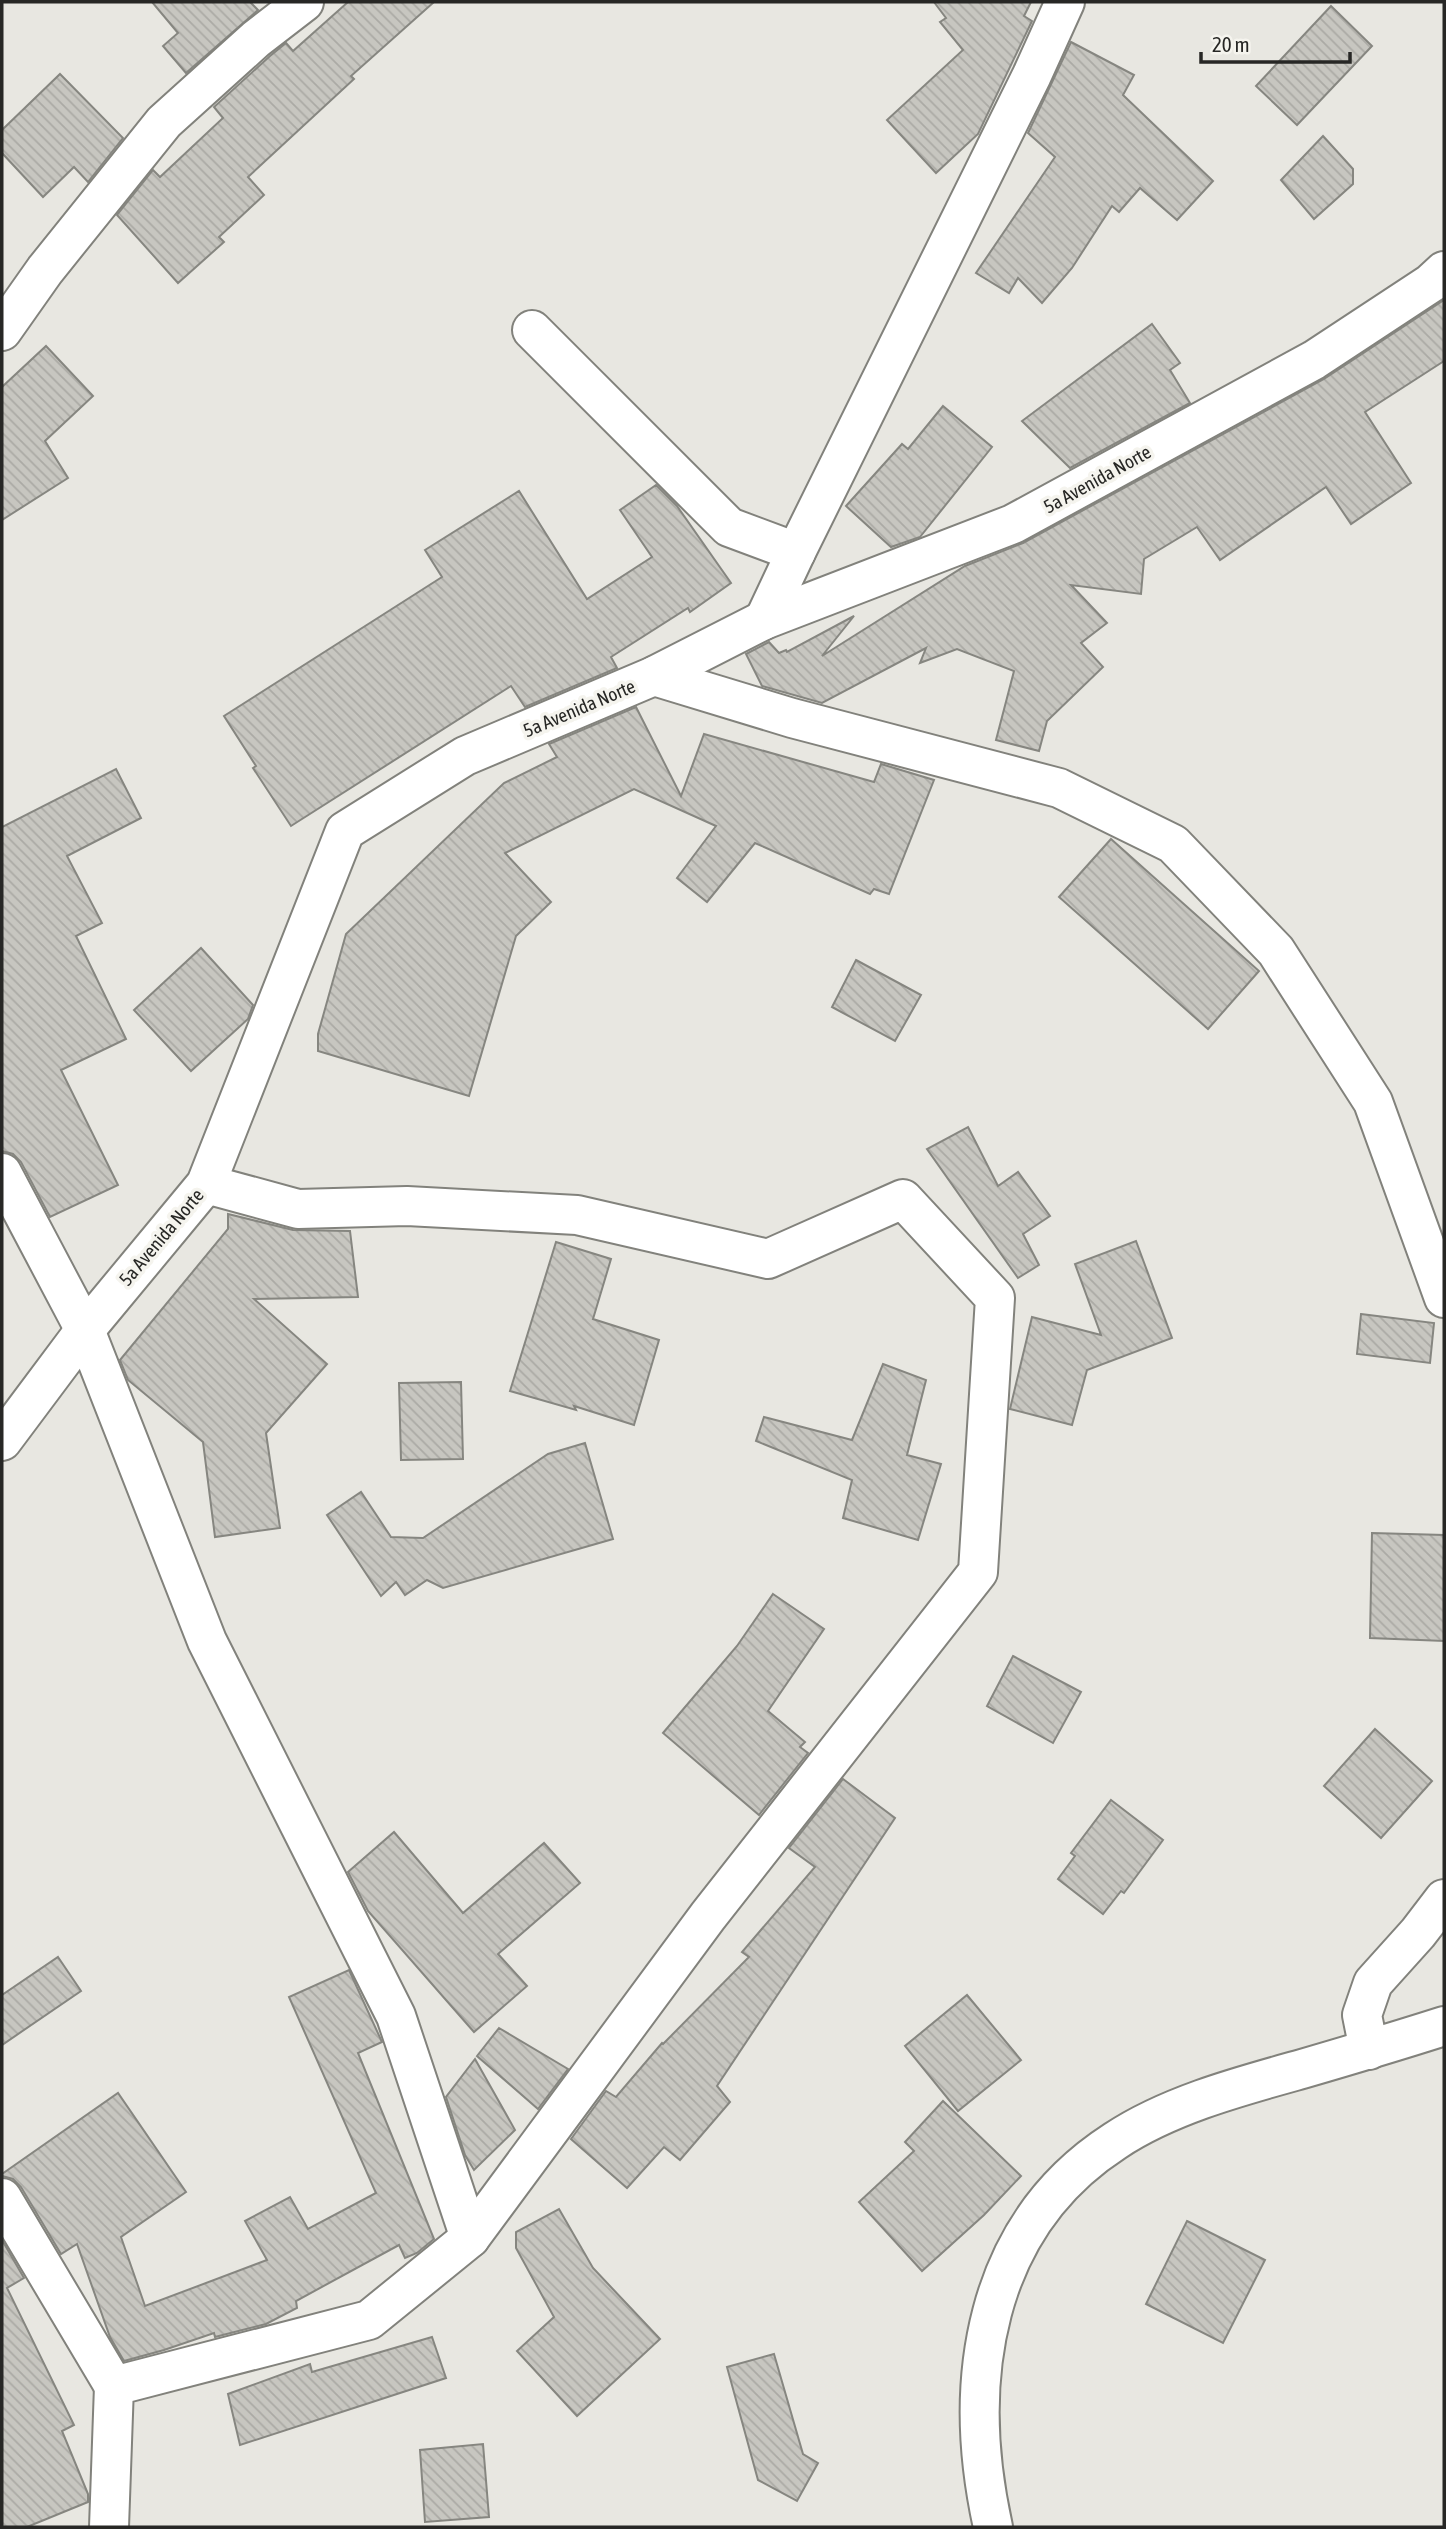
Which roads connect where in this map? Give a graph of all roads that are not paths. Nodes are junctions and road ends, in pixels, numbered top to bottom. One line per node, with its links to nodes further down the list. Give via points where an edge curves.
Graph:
1 (304, 2): 5 (street, via 164,122)
2 (1065, 2): 6 (street)
3 (1444, 271): 7 (street, 5a Avenida Norte, via 1314,360 1013,524)
4 (532, 330): 6 (street, via 729,527)
5 (2, 331)
6 (796, 552): 7 (street)
7 (764, 620): 8 (street, 5a Avenida Norte)
8 (654, 676): 10 (street, 5a Avenida Norte, via 465,755 345,831); 11 (street, via 792,718 1059,788 1173,844 1276,951 1373,1102)
9 (2, 1174): 12 (street)
10 (206, 1184): 12 (street, 5a Avenida Norte); 18 (street, via 298,1209 407,1206 577,1214 768,1259 903,1199 995,1298 978,1572 708,1916)
11 (1444, 1298)
12 (85, 1330): 13 (street, 5a Avenida Norte); 18 (street, via 207,1641 396,2016)
13 (2, 1441)
14 (1444, 1899): 16 (street, via 1373,1983 1362,2015)
15 (1444, 2026): 16 (street)
16 (1369, 2050): 21 (street, via 1242,2086 1172,2112 1116,2140 1070,2175 1036,2213 1013,2252 985,2340 979,2387 980,2438)
17 (2, 2198): 19 (street)
18 (470, 2238): 19 (street, via 369,2320)
19 (114, 2386): 20 (street)
20 (109, 2527)
21 (993, 2527)

